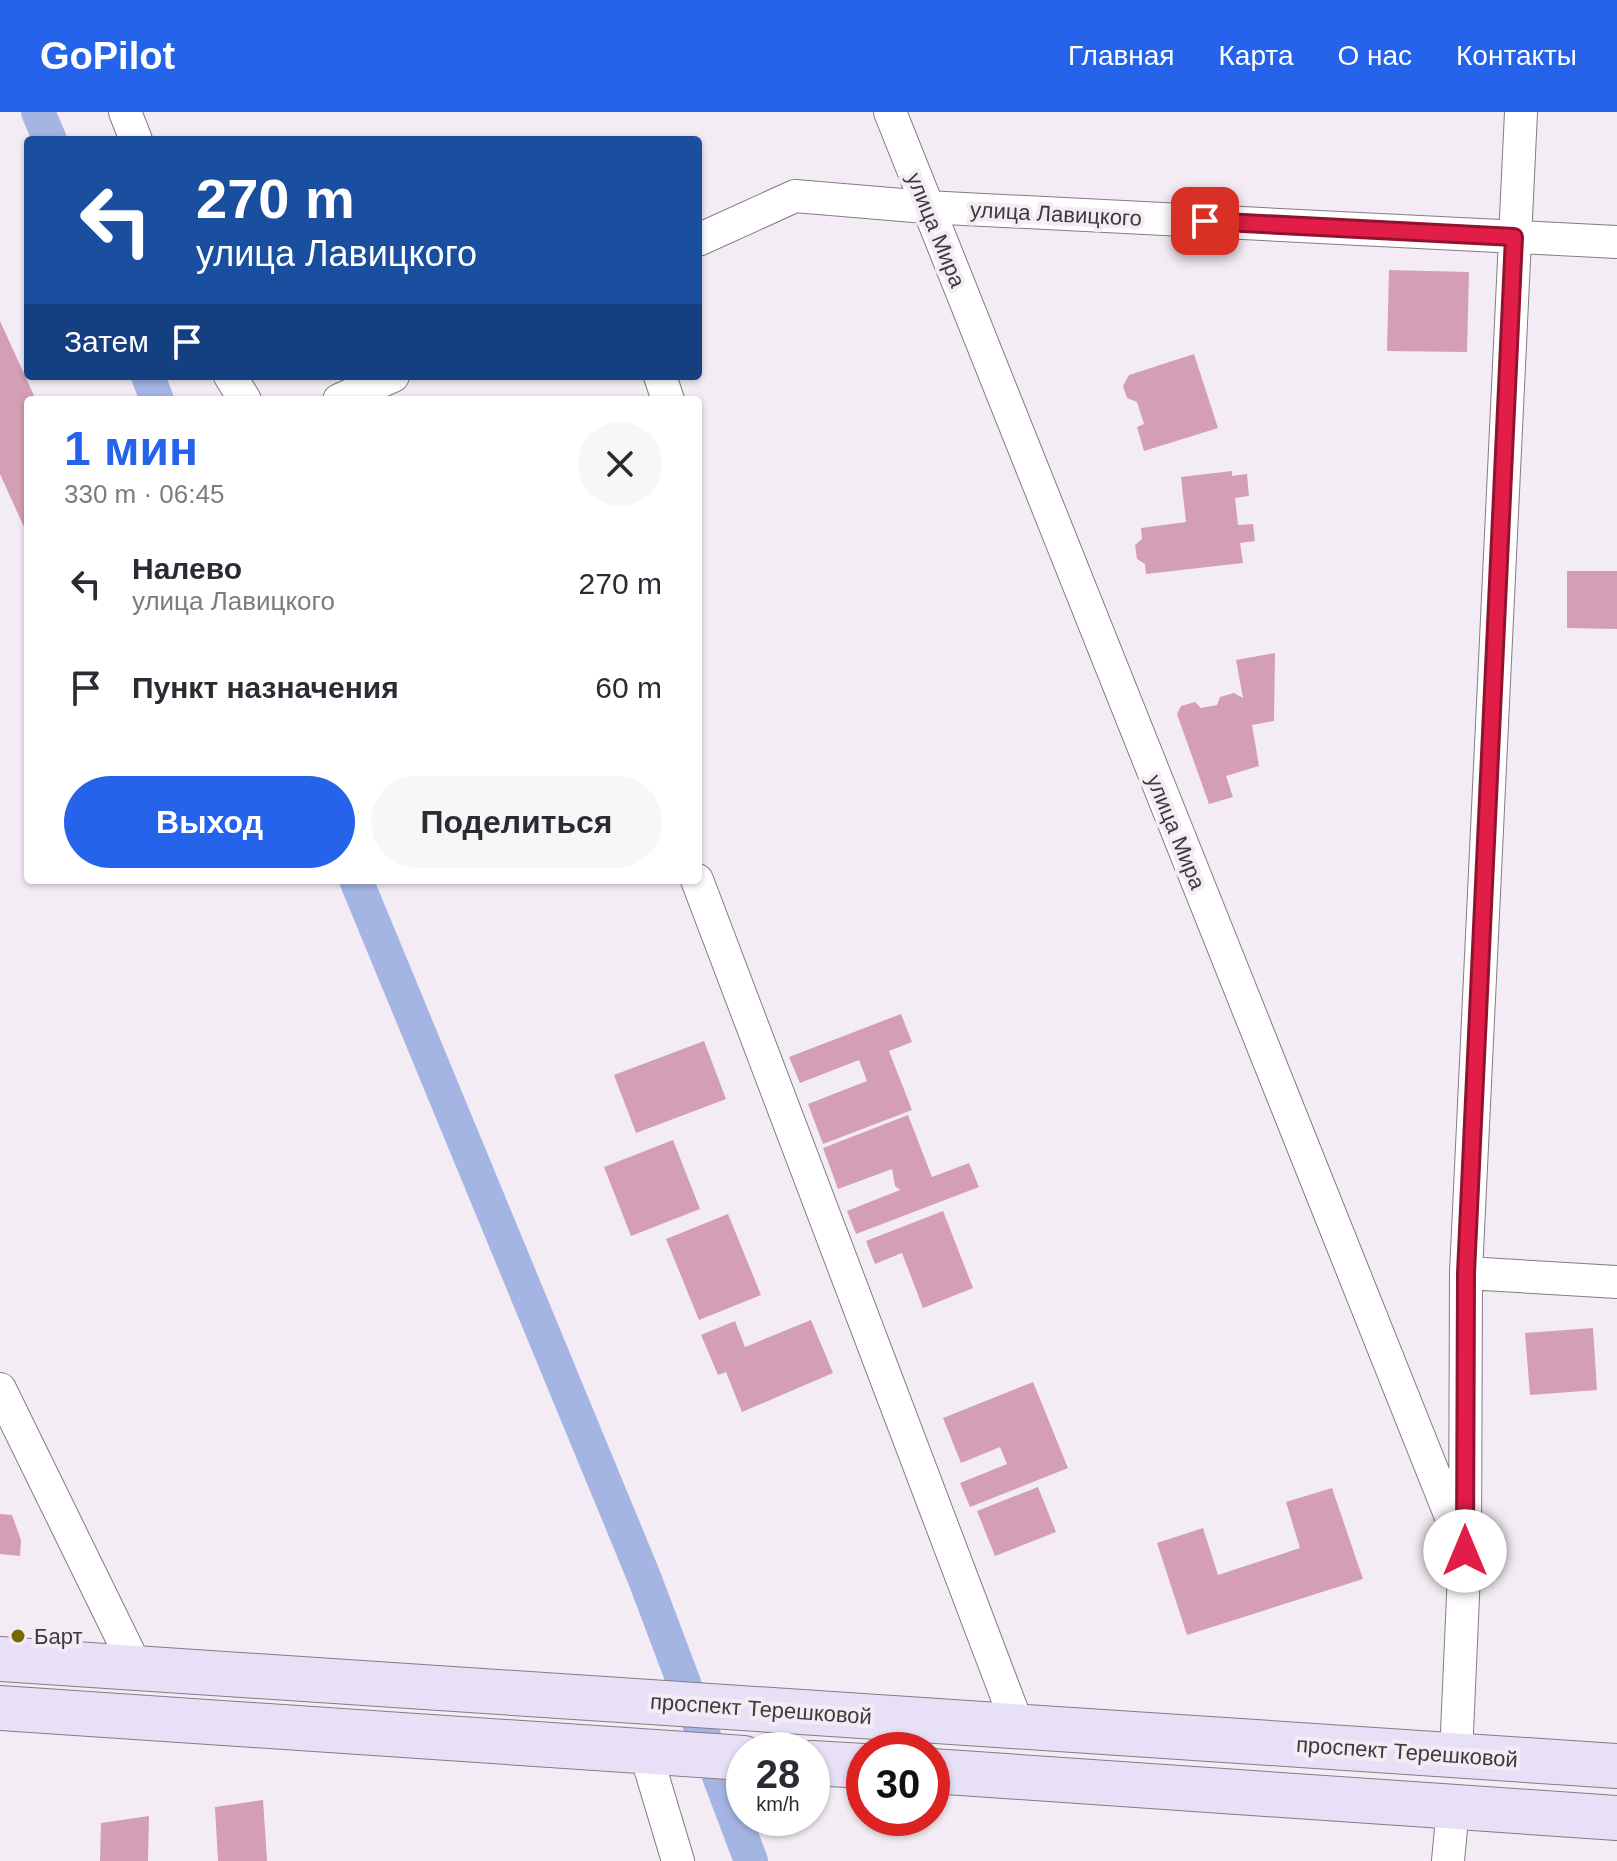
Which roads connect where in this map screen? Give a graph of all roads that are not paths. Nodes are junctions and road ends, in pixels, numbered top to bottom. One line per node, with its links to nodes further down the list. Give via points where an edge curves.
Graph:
1 (125, 112): 4 (street)
2 (890, 112): 5 (street, улица Мира)
3 (1521, 112): 6 (street)
4 (134, 136)
5 (926, 207): 6 (street, улица Лавицкого); 7 (street, улица Лавицкого, via 795,196); 15 (street, улица Мира)
6 (1514, 237): 8 (street, улица Лавицкого); 12 (street)
7 (702, 238)
8 (1617, 242)
9 (384, 380): 10 (street)
10 (348, 396)
11 (699, 884): 19 (street)
12 (1466, 1273): 13 (street); 15 (street)
13 (1617, 1282)
14 (0, 1389): 17 (street)
15 (1465, 1551): 21 (street)
16 (0, 1659): 17 (main road, проспект Терешковой)
17 (136, 1667): 19 (main road, проспект Терешковой)
18 (0, 1708): 20 (main road)
19 (1018, 1726): 21 (main road, проспект Терешковой)
20 (645, 1751): 22 (main road); 27 (street)
21 (1456, 1755): 23 (main road, проспект Терешковой)
22 (726, 1757)
23 (1617, 1766)
24 (950, 1772): 25 (main road)
25 (1453, 1807): 26 (main road); 28 (street)
26 (1617, 1818)
27 (678, 1861)
28 (1448, 1861)

